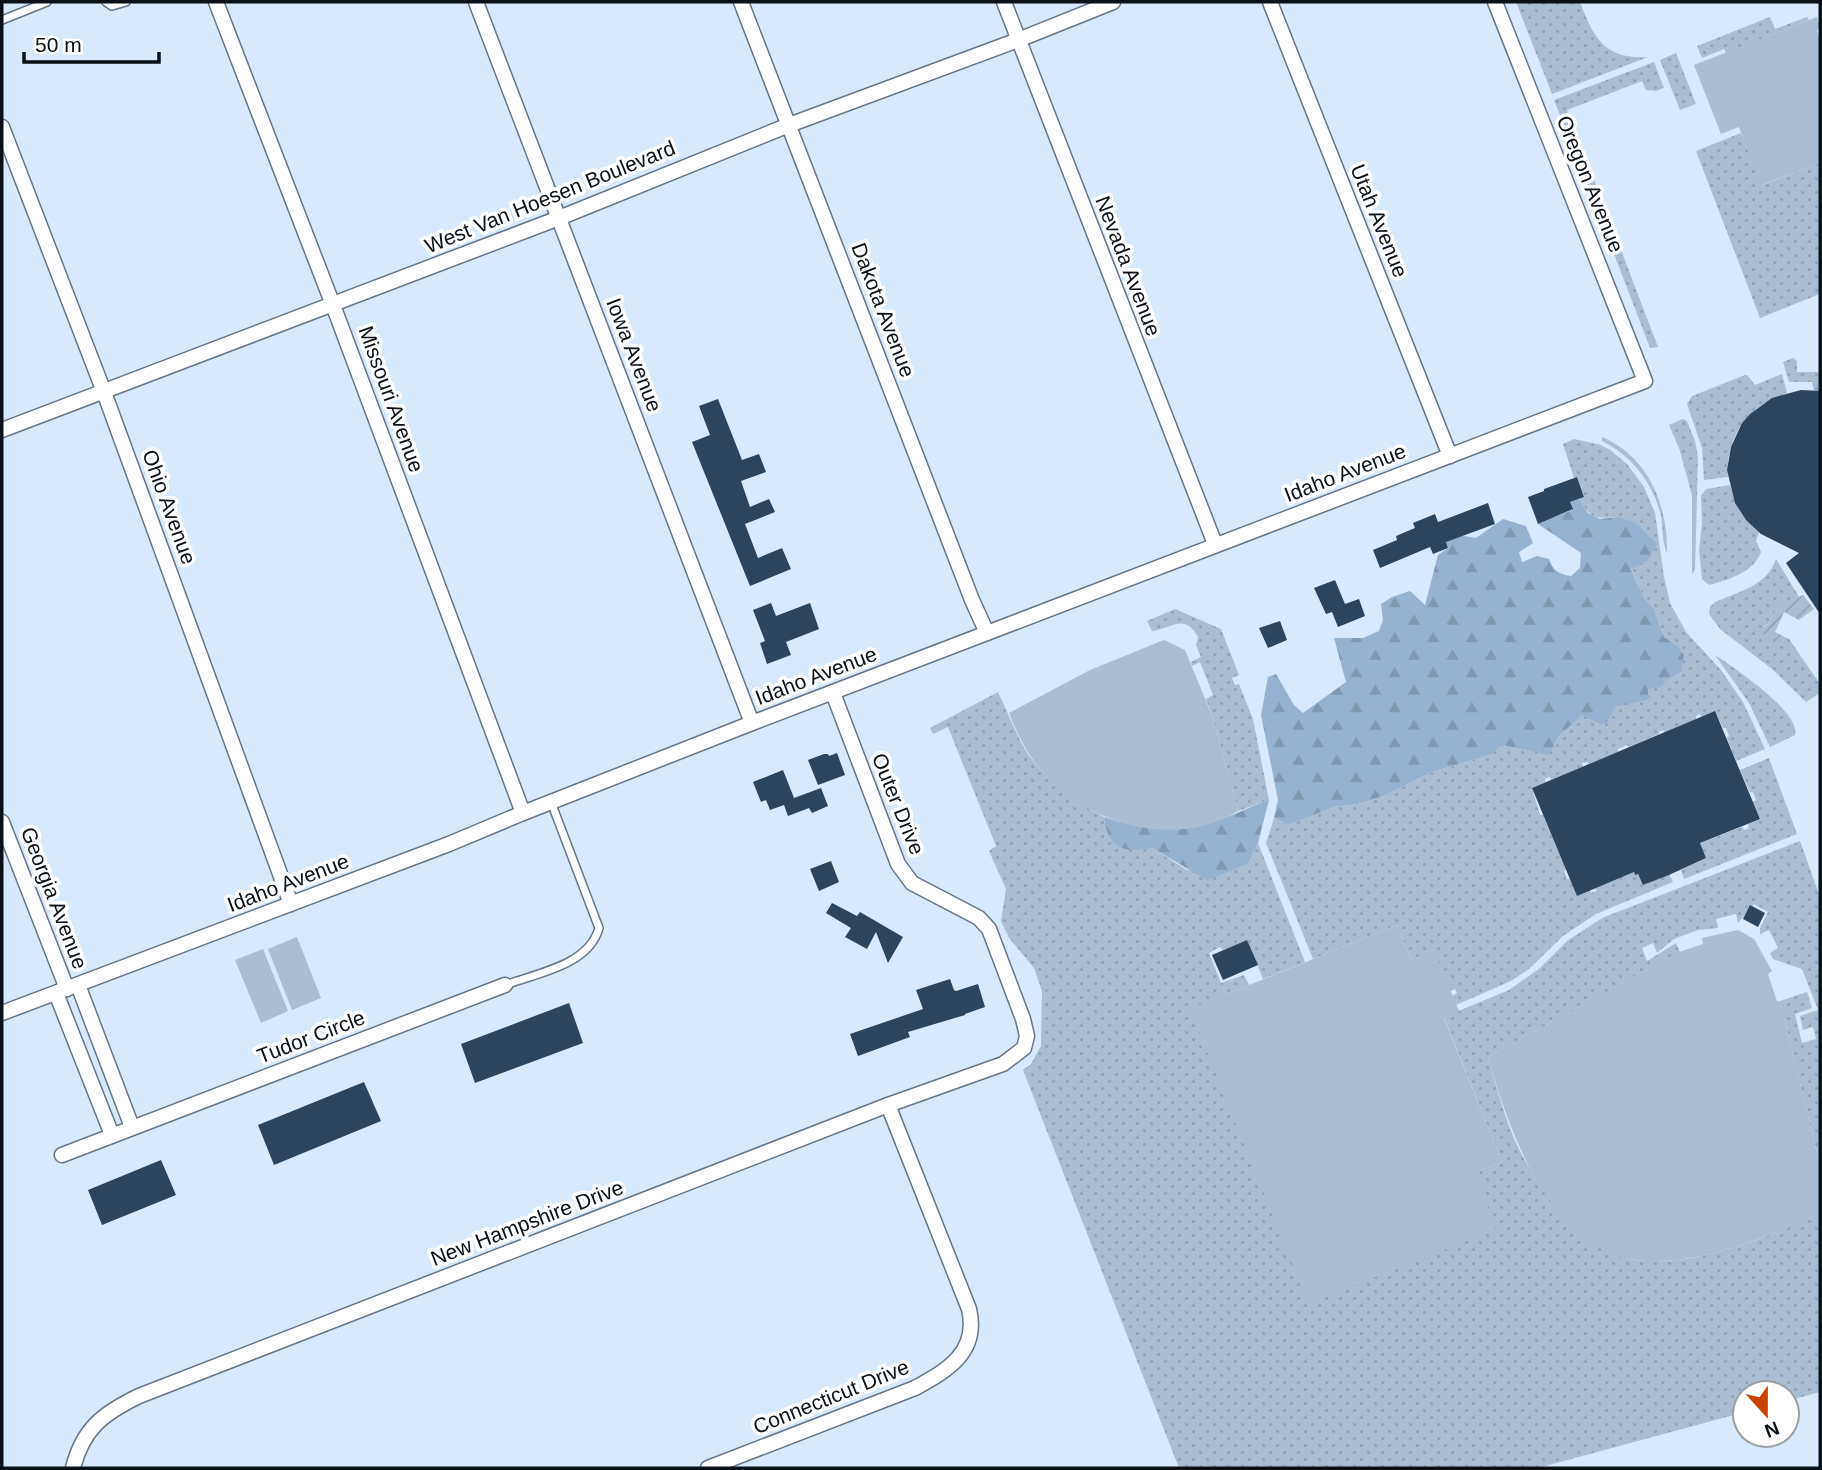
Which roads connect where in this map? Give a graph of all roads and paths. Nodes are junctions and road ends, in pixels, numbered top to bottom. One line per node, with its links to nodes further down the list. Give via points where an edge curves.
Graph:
1 (47, 2): 11 (lane)
2 (106, 2): 3 (lane, via 112,6)
3 (126, 2)
4 (216, 2): 16 (street, Missouri Avenue)
5 (476, 2): 15 (street, Iowa Avenue)
6 (741, 2): 13 (street, Dakota Avenue)
7 (1004, 2): 12 (street, Nevada Avenue)
8 (1113, 2): 12 (street, West Van Hoesen Boulevard)
9 (1270, 2): 20 (street, Utah Avenue)
10 (1495, 2): 17 (street, Oregon Avenue)
11 (2, 20)
12 (1018, 40): 13 (street, West Van Hoesen Boulevard); 21 (street, Nevada Avenue)
13 (789, 125): 15 (street, West Van Hoesen Boulevard); 22 (street, Dakota Avenue)
14 (2, 127): 18 (street, Ohio Avenue)
15 (559, 218): 16 (street, West Van Hoesen Boulevard); 24 (street, Iowa Avenue)
16 (333, 305): 18 (street, West Van Hoesen Boulevard); 26 (street, Missouri Avenue)
17 (1645, 381): 20 (street, Idaho Avenue)
18 (104, 392): 19 (street, West Van Hoesen Boulevard); 28 (street, Ohio Avenue)
19 (2, 430)
20 (1450, 456): 21 (street, Idaho Avenue)
21 (1215, 544): 22 (street, Idaho Avenue)
22 (987, 633): 23 (street, Idaho Avenue)
23 (832, 692): 24 (street, Idaho Avenue); 32 (street, Outer Drive, via 905,875 979,918 989,929 1023,1019)
24 (752, 723): 25 (street, Idaho Avenue)
25 (551, 802): 26 (street, Idaho Avenue); 29 (lane, via 599,928 590,948 578,958)
26 (523, 813): 28 (street, Idaho Avenue)
27 (2, 822): 30 (street, Georgia Avenue)
28 (291, 904): 30 (street, Idaho Avenue)
29 (505, 985): 34 (street, Tudor Circle)
30 (67, 989): 31 (street, Idaho Avenue); 34 (street); 35 (street)
31 (2, 1013)
32 (1024, 1048): 33 (street, New Hampshire Drive, via 1003,1064)
33 (888, 1105): 37 (street, New Hampshire Drive, via 139,1396 98,1420 77,1452); 38 (street, Connecticut Drive, via 969,1309 973,1325 967,1346 939,1375 915,1388)
34 (132, 1127): 35 (street, Tudor Circle)
35 (112, 1135): 36 (street, Tudor Circle)
36 (62, 1155)
37 (73, 1468)
38 (708, 1468)

